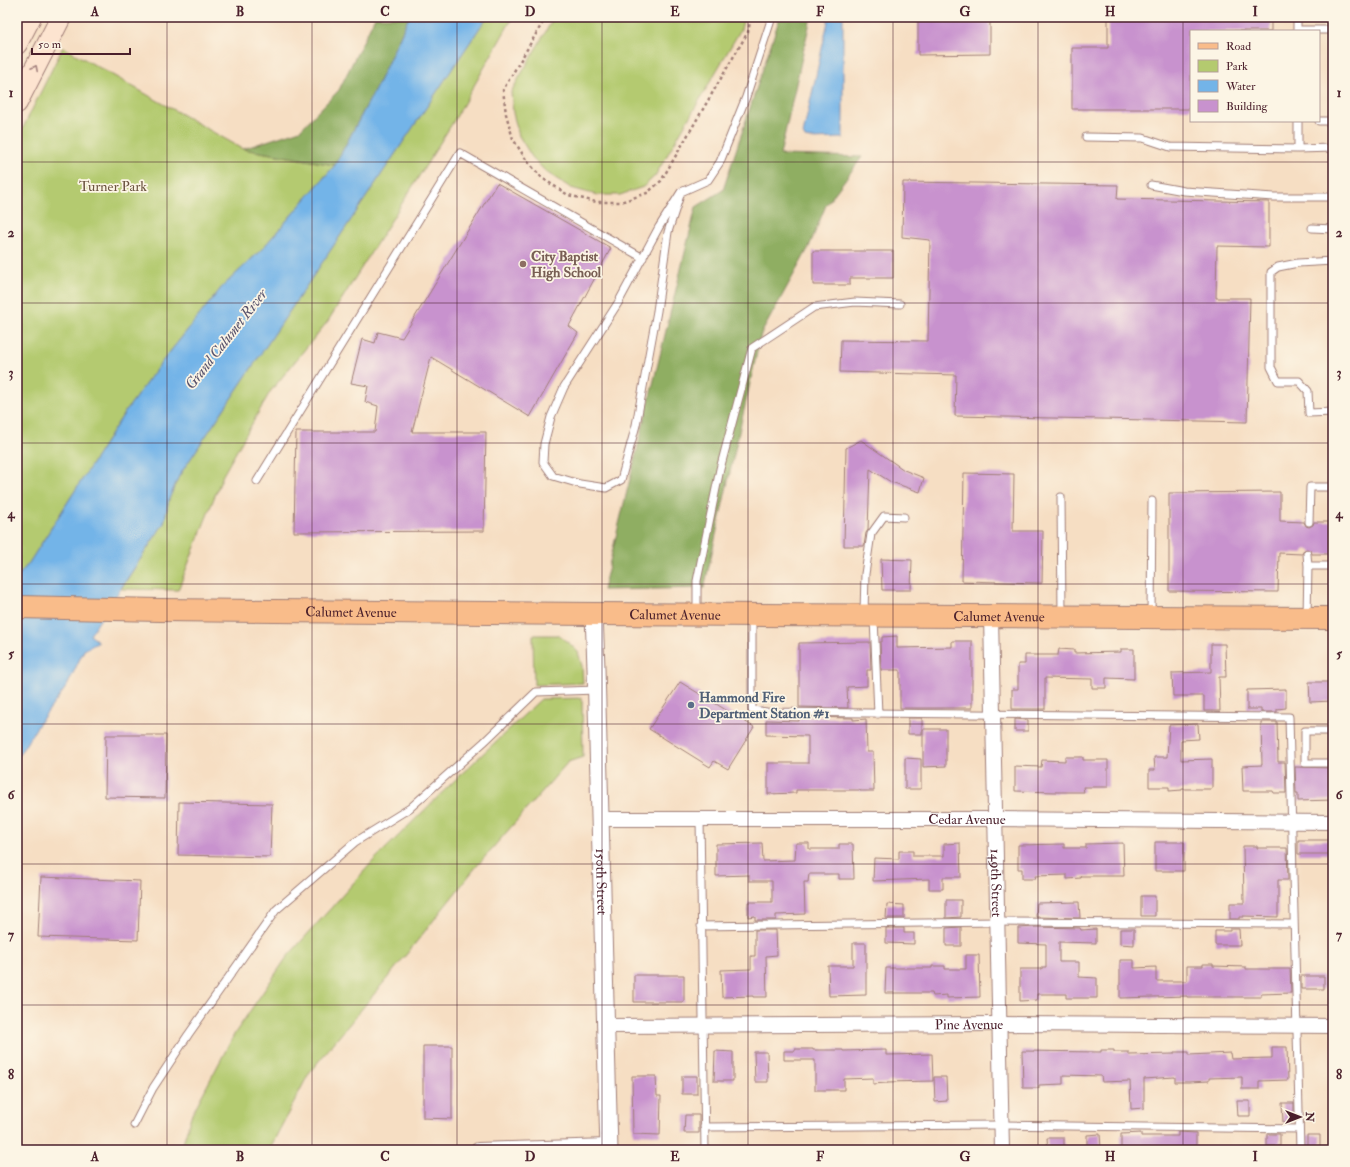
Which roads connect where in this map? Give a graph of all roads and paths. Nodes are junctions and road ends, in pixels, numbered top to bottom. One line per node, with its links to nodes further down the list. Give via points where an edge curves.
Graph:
1 (31, 17): 10 (main road)
2 (61, 17): 11 (main road, one-way to 2)
3 (546, 17): 4 (path, via 504,90 506,114 513,139 542,178 568,195 596,202 621,202 647,193 661,181 748,32)
4 (751, 17)
5 (772, 17): 19 (lane, via 746,98 720,162 708,180)
6 (1297, 17): 7 (lane)
7 (1297, 30)
8 (1320, 30): 9 (lane)
9 (1333, 30)
10 (17, 44)
11 (17, 103)
12 (1320, 121): 13 (lane)
13 (1333, 121)
14 (1298, 122): 16 (lane)
15 (1086, 137): 16 (lane, via 1143,138 1170,147)
16 (1298, 148): 17 (lane)
17 (1333, 148)
18 (1151, 185): 20 (lane, via 1184,191 1274,197)
19 (681, 192): 23 (lane); 23 (lane, via 668,232 657,311 636,425 622,480 606,488 553,476 543,462 544,444 551,417 564,387 604,327)
20 (1333, 197)
21 (1312, 228): 22 (lane)
22 (1333, 229)
23 (643, 258): 27 (lane, via 460,153)
24 (1333, 261): 26 (lane, via 1298,263 1278,267 1271,272 1271,367 1278,381 1299,381 1308,391 1308,413)
25 (900, 304): 38 (lane, via 855,302 814,307 752,348 720,469 697,581)
26 (1333, 412)
27 (257, 481)
28 (1333, 487): 32 (lane, via 1310,487)
29 (1061, 497): 42 (lane)
30 (1152, 501): 43 (lane)
31 (904, 517): 40 (lane, via 884,516 871,534 865,574)
32 (1308, 522)
33 (1307, 554): 34 (lane)
34 (1308, 566): 35 (lane); 44 (lane)
35 (1333, 566)
36 (17, 607): 37 (main road, Calumet Avenue)
37 (594, 614): 38 (main road, Calumet Avenue); 46 (street, 150th Street)
38 (696, 615): 39 (main road, Calumet Avenue)
39 (752, 615): 40 (main road, Calumet Avenue); 47 (lane, via 752,710)
40 (869, 615): 41 (main road, Calumet Avenue); 47 (lane)
41 (991, 616): 42 (main road, Calumet Avenue); 48 (street, 149th Street)
42 (1062, 616): 43 (main road, Calumet Avenue)
43 (1150, 617): 44 (main road, Calumet Avenue)
44 (1307, 618): 45 (main road, Calumet Avenue)
45 (1333, 618)
46 (597, 690): 51 (street, 150th Street); 64 (lane, via 536,692 410,808 355,842 276,910 188,1035 153,1088)
47 (878, 714): 48 (lane)
48 (992, 715): 53 (street, 149th Street); 54 (lane, via 1289,717)
49 (1333, 731): 50 (lane, via 1305,731 1305,763)
50 (1333, 763)
51 (600, 819): 52 (street, Cedar Avenue); 61 (street, 150th Street)
52 (700, 819): 53 (street, Cedar Avenue); 58 (lane)
53 (995, 819): 54 (street, Cedar Avenue); 56 (street, 149th Street)
54 (1292, 822): 55 (street, Cedar Avenue); 57 (lane)
55 (1333, 822)
56 (997, 922): 57 (lane); 58 (lane); 59 (street, 149th Street)
57 (1294, 924): 62 (lane)
58 (701, 926): 60 (lane)
59 (999, 1024): 60 (street, Pine Avenue); 62 (street, Pine Avenue); 65 (street, 149th Street)
60 (702, 1025): 61 (street, Pine Avenue); 66 (lane)
61 (605, 1026): 68 (street, 150th Street)
62 (1297, 1026): 63 (street, Pine Avenue); 67 (lane)
63 (1333, 1026)
64 (134, 1125)
65 (1001, 1125): 66 (lane); 67 (lane); 71 (street, 149th Street)
66 (704, 1127): 70 (lane)
67 (1299, 1129): 72 (lane)
68 (609, 1148): 69 (street)
69 (478, 1150)
70 (705, 1150)
71 (1002, 1150)
72 (1300, 1150)

